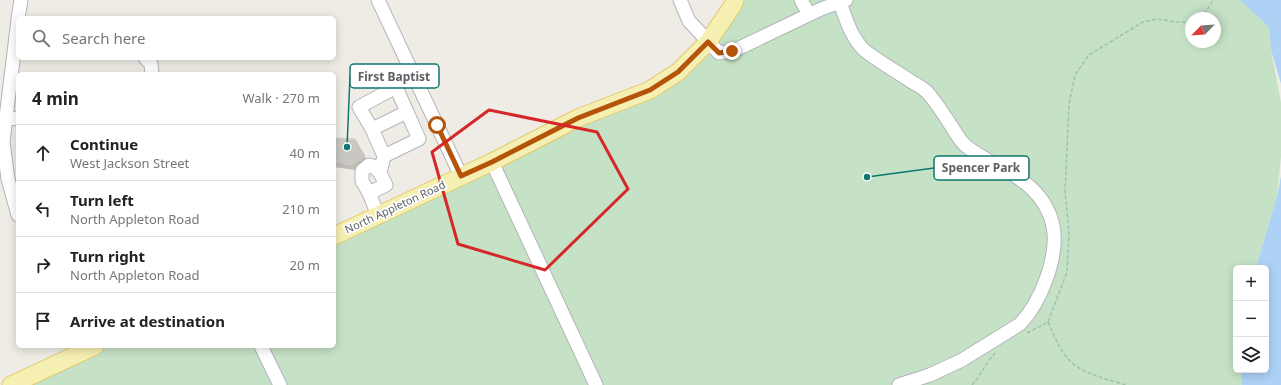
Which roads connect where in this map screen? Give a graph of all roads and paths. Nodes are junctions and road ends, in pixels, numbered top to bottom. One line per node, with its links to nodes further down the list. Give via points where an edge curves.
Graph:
1 (21, 0): 10 (street)
2 (378, 0): 16 (street)
3 (680, 0): 12 (street, via 689,22)
4 (735, 0): 12 (main road, North Appleton Road)
5 (801, 0): 9 (street)
6 (1213, 0): 8 (path)
7 (843, 1): 9 (street); 38 (street, via 848,26 864,50 926,92 966,146 1031,188 1045,206 1053,225 1052,259 1044,286 1026,318 962,360 930,375)
8 (1206, 12)
9 (809, 14): 12 (street, via 732,51 719,53)
10 (18, 16)
11 (1185, 22): 30 (path, via 1157,19 1143,22 1089,54 1075,75 1069,104 1065,192 1070,232 1067,272)
12 (708, 42): 23 (main road, North Appleton Road, via 678,72 650,90 578,118)
13 (16, 54): 19 (street)
14 (148, 60): 15 (street)
15 (152, 72)
16 (412, 72): 17 (street); 25 (street)
17 (396, 87): 18 (street); 20 (street, via 359,106)
18 (407, 112): 20 (street); 22 (street, via 419,139)
19 (12, 118): 21 (street)
20 (372, 129): 22 (street)
21 (1, 141): 27 (street)
22 (384, 156): 24 (street)
23 (492, 162): 25 (main road, North Appleton Road); 37 (street)
24 (380, 173): 26 (street, via 386,185); 26 (street, via 369,165 362,171 362,181)
25 (461, 176): 28 (main road, North Appleton Road)
26 (369, 193): 28 (street)
27 (16, 208)
28 (378, 215): 29 (main road, North Appleton Road)
29 (336, 235)
30 (1048, 322): 31 (path); 40 (path, via 1057,343 1069,360 1082,369)
31 (1021, 336)
32 (85, 348): 35 (main road)
33 (262, 348): 36 (street)
34 (996, 352): 39 (path)
35 (11, 385)
36 (280, 385)
37 (596, 385)
38 (899, 385)
39 (972, 385)
40 (1126, 385)

